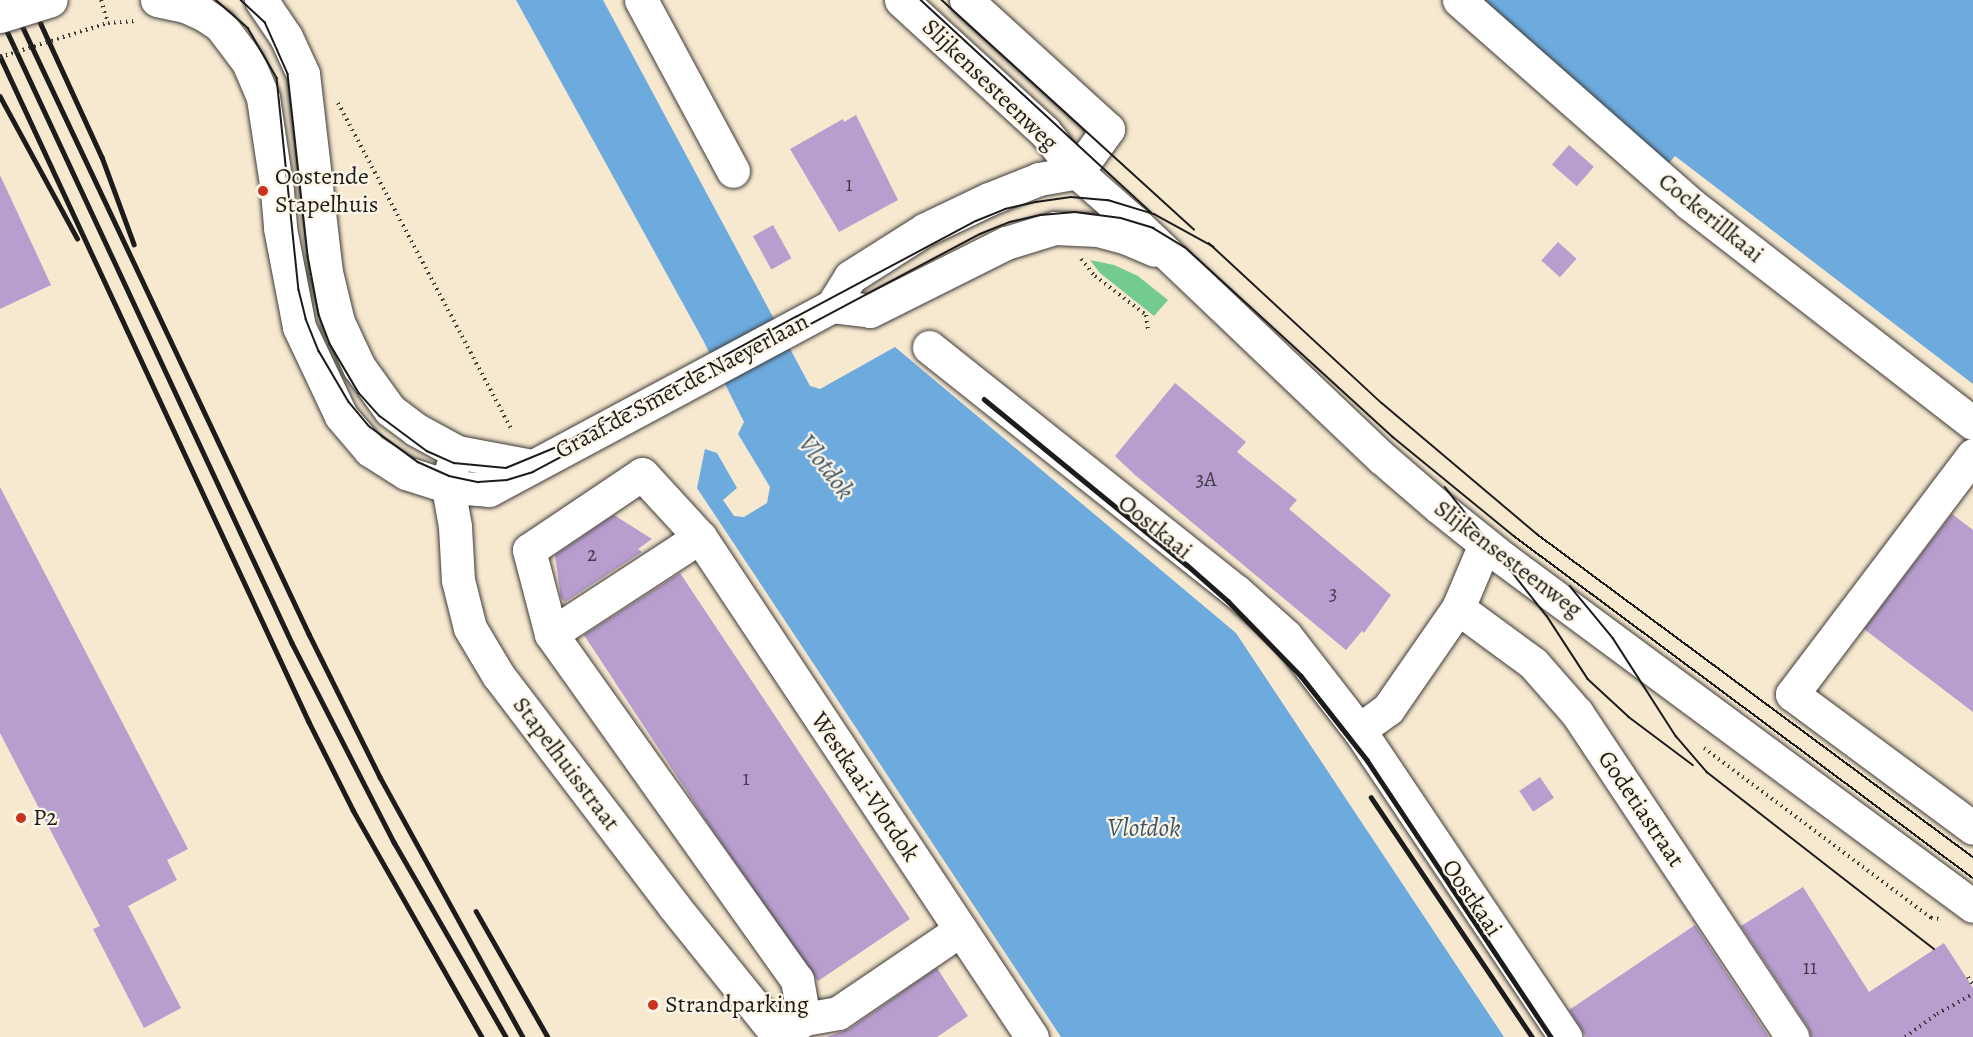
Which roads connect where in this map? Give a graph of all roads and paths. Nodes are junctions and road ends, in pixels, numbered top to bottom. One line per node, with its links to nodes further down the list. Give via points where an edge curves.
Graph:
1 (8, 0): 10 (street)
2 (51, 0): 11 (street, bridge)
3 (101, 0): 13 (path)
4 (261, 0): 24 (street, Graaf de Smet de Naeyerlaan, via 286,37 303,74 326,272 339,322 359,367 390,410)
5 (641, 0): 16 (street)
6 (901, 0): 17 (street, Slijkensesteenweg, via 1045,132)
7 (966, 0): 17 (street, Slijkensesteenweg, via 1108,129)
8 (1459, 0): 23 (street, Cockerillkaai, via 1689,203)
9 (161, 1): 27 (street, Graaf de Smet de Naeyerlaan, via 184,6 220,25 248,62 263,98 280,228 299,327 341,416 370,450 406,473)
10 (0, 2)
11 (0, 16)
12 (126, 21): 13 (path)
13 (108, 23): 14 (path, bridge)
14 (0, 57)
15 (334, 95): 26 (path)
16 (733, 171)
17 (1077, 172): 19 (street, Slijkensesteenweg); 20 (street, Graaf de Smet de Naeyerlaan, via 1039,179 924,230 850,277)
18 (1080, 256): 21 (path, via 1095,276 1146,315)
19 (1168, 256): 20 (street, Graaf de Smet de Naeyerlaan, via 1098,230 1055,228 1006,243 870,311); 29 (street, Slijkensesteenweg, via 1382,458)
20 (832, 306): 26 (street, Graaf de Smet de Naeyerlaan)
21 (1148, 329)
22 (929, 347): 32 (street, Oostkaai, via 1236,591 1286,636)
23 (1973, 423)
24 (457, 452): 26 (street, Graaf de Smet de Naeyerlaan); 27 (street, Stapelhuisstraat, via 449,476)
25 (1973, 455): 33 (street, via 1792,694)
26 (532, 466): 27 (street, Graaf de Smet de Naeyerlaan, via 489,490)
27 (450, 487): 39 (street, Stapelhuisstraat, via 458,580 470,628 498,675 673,905)
28 (700, 537): 31 (street); 31 (street, Westkaai-Vlotdok, via 642,474 529,550); 35 (street, Westkaai-Vlotdok)
29 (1485, 544): 30 (street); 34 (street, Slijkensesteenweg)
30 (1458, 608): 32 (street, via 1388,709); 42 (street, Godetiastraat, via 1533,663 1577,713)
31 (551, 634): 39 (street, via 798,980)
32 (1359, 730): 41 (street, Oostkaai)
33 (1973, 828)
34 (1973, 906)
35 (960, 930): 39 (street, via 838,1014); 40 (street, Westkaai-Vlotdok)
36 (1968, 977): 37 (path)
37 (1973, 985)
38 (1973, 994): 43 (path)
39 (788, 1031)
40 (1032, 1037)
41 (1565, 1037)
42 (1792, 1037)
43 (1905, 1037)

